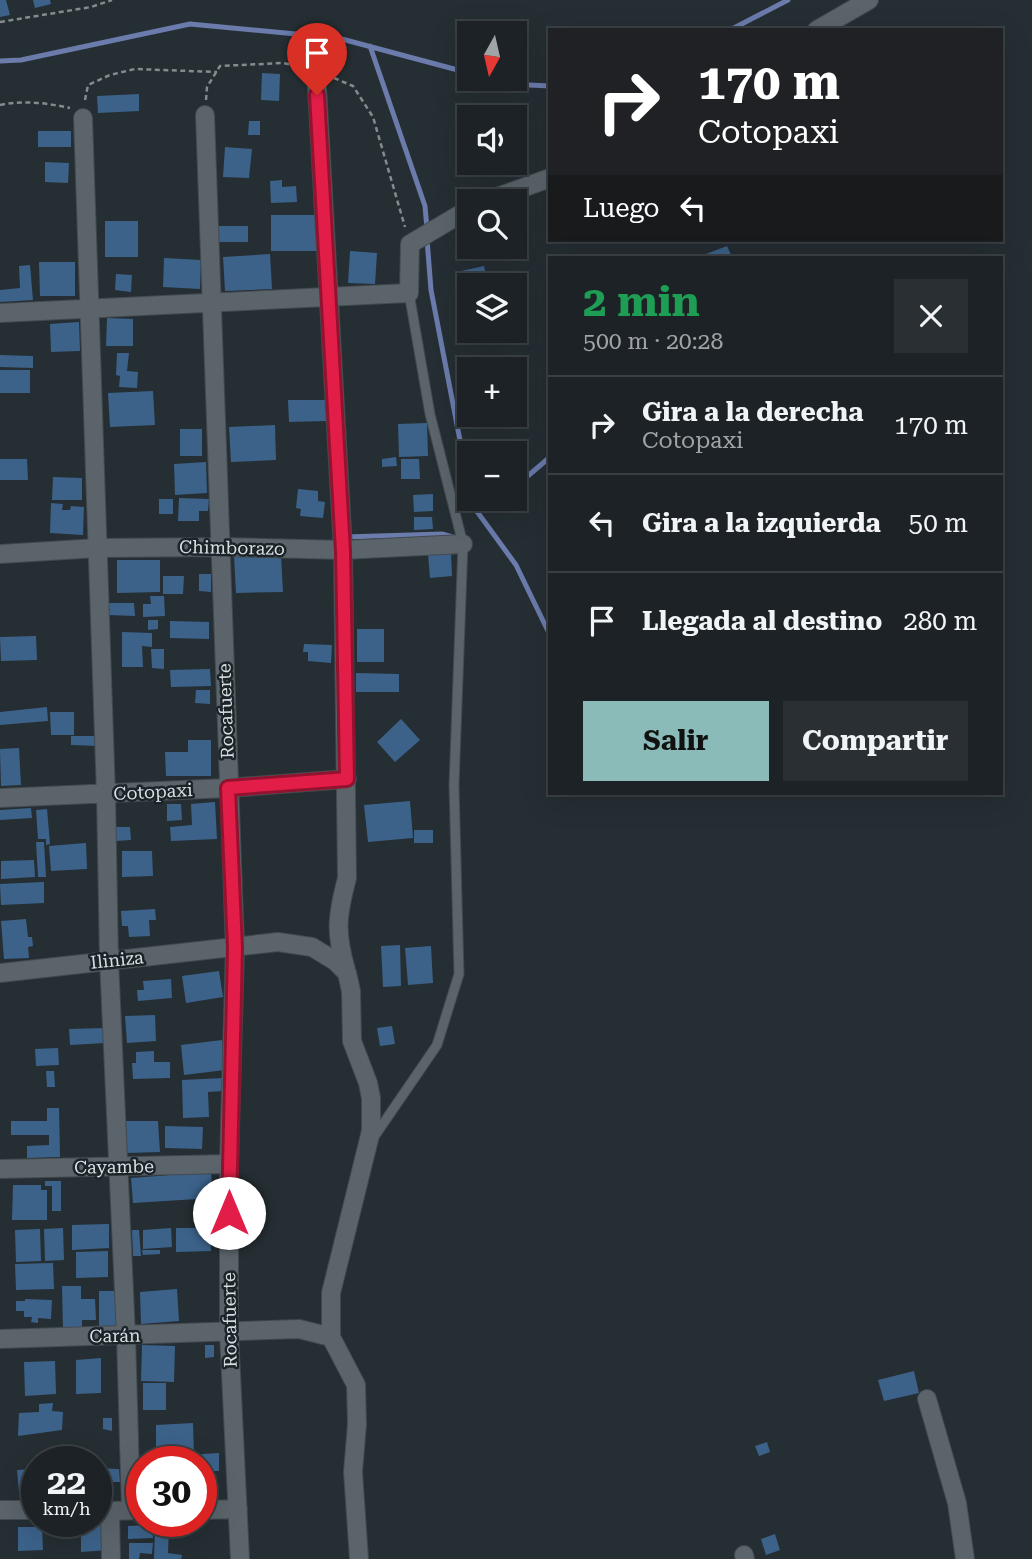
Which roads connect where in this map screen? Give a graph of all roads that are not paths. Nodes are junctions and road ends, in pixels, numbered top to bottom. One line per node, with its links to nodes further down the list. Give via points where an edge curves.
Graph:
1 (869, 0): 2 (street)
2 (820, 28)
3 (316, 70): 10 (street)
4 (83, 114): 12 (street)
5 (205, 115): 11 (street, Rocafuerte)
6 (548, 179): 7 (street)
7 (519, 189)
8 (457, 216): 9 (street, via 410,244)
9 (409, 293): 10 (street); 14 (lane, via 430,414)
10 (330, 297): 11 (street); 17 (street)
11 (211, 302): 12 (street); 15 (street, Rocafuerte)
12 (90, 308): 13 (street); 16 (street)
13 (0, 313)
14 (463, 544): 17 (street, Chimborazo); 27 (lane, via 454,785 459,974 438,1045)
15 (220, 547): 16 (street, Chimborazo); 17 (street, Chimborazo); 20 (street, Rocafuerte)
16 (98, 548): 18 (street, Chimborazo); 21 (street)
17 (343, 551): 19 (street)
18 (0, 554)
19 (347, 779): 20 (street, Cotopaxi); 26 (street, via 347,878 338,915 339,944)
20 (228, 788): 21 (street, Cotopaxi); 23 (street, Rocafuerte)
21 (106, 794): 22 (street, Cotopaxi); 24 (street)
22 (0, 798)
23 (235, 948): 24 (street, Iliniza); 26 (street, Iliniza, via 278,942 312,947 335,961); 28 (street, Rocafuerte)
24 (109, 960): 25 (street, Iliniza); 29 (street)
25 (0, 973)
26 (350, 983): 27 (street, via 352,1041 372,1106)
27 (367, 1147): 33 (street, via 331,1293)
28 (229, 1164): 29 (street, Cayambe); 31 (street, Rocafuerte)
29 (117, 1167): 30 (street, Cayambe); 32 (street)
30 (0, 1169)
31 (229, 1333): 32 (street, Carán); 33 (street, Carán, via 299,1329); 40 (street, Rocafuerte)
32 (126, 1336): 34 (street, Carán); 36 (street)
33 (331, 1337): 44 (street, via 356,1385 353,1472)
34 (0, 1339)
35 (927, 1399): 45 (street, via 957,1503)
36 (132, 1446)
37 (0, 1510): 38 (street)
38 (21, 1510)
39 (217, 1510): 40 (street)
40 (238, 1510): 43 (street, Rocafuerte)
41 (107, 1537): 42 (street)
42 (111, 1559)
43 (240, 1559)
44 (359, 1559)
45 (965, 1559)

